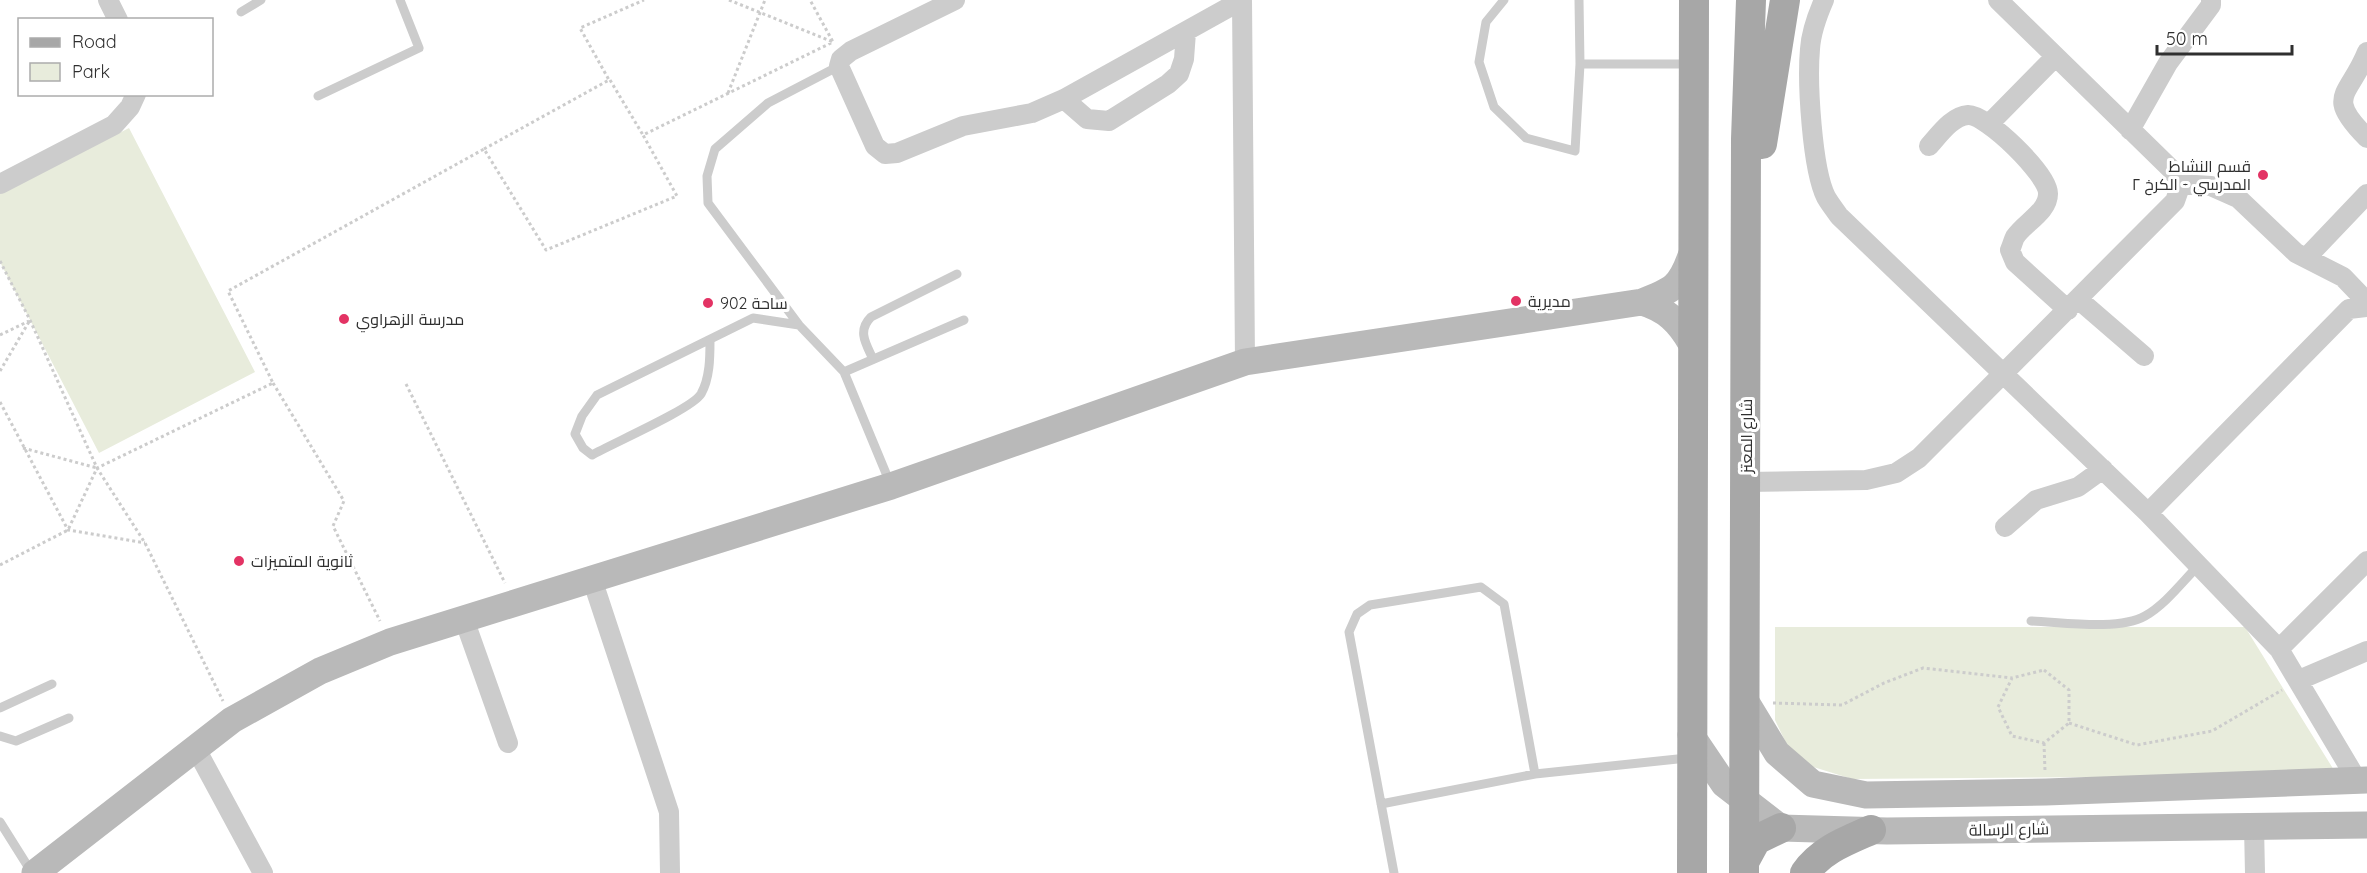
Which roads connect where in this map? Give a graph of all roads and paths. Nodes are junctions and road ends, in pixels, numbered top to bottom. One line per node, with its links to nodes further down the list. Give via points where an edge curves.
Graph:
1 (108, 0): 20 (street)
2 (261, 0): 18 (lane)
3 (400, 0): 31 (lane, via 419,48)
4 (644, 0): 28 (path, via 580,28)
5 (729, 0): 19 (path)
6 (765, 0): 19 (path)
7 (810, 0): 22 (path)
8 (955, 0): 27 (street, via 850,51)
9 (1242, 0): 21 (street); 59 (street)
10 (1504, 0): 25 (lane, via 1486,22 1479,62 1494,107 1526,138 1575,151)
11 (1579, 0): 25 (lane)
12 (1694, 0): 26 (main road)
13 (1751, 0): 42 (main road, شارع المعتز)
14 (1785, 0): 42 (main road)
15 (1824, 0): 62 (street, via 1810,49 1810,79 1817,168 1826,196 1839,216)
16 (1998, 0): 24 (street)
17 (2211, 0): 34 (street, via 2168,63)
18 (241, 12)
19 (760, 12): 22 (path); 29 (path)
20 (117, 18)
21 (1186, 32): 32 (street); 32 (street, via 1179,74 1109,121 1087,119)
22 (833, 42): 29 (path)
23 (2367, 52): 36 (street, via 2345,90 2342,105 2348,119)
24 (2055, 57): 33 (street); 34 (street)
25 (1580, 64): 26 (lane)
26 (1692, 64): 43 (main road)
27 (839, 66): 32 (street, via 875,146 885,154 897,153 963,126 1032,113); 53 (lane, via 768,103 715,149 707,176 708,203)
28 (609, 80): 35 (path); 38 (path)
29 (728, 93): 35 (path)
30 (135, 96): 39 (street, via 114,125)
31 (318, 96)
32 (1064, 99)
33 (1989, 124): 37 (street, via 1978,116 1966,115 1954,120); 49 (street, via 2038,171 2049,192 2047,203 2015,237 2010,250 2015,262)
34 (2130, 130): 40 (street, via 2172,170)
35 (643, 135): 38 (path, via 677,196 546,250)
36 (2367, 138)
37 (1929, 146)
38 (484, 149): 63 (path, via 228,291)
39 (0, 184)
40 (2181, 184): 44 (street, via 2211,186 2238,198); 49 (street, via 2175,201)
41 (2367, 194): 44 (street)
42 (1746, 251): 69 (main road, شارع المعتز)
43 (1691, 256): 47 (street, via 1682,279 1664,293); 56 (main road)
44 (2306, 258): 48 (street, via 2343,277)
45 (0, 261): 51 (path)
46 (957, 274): 58 (lane, via 864,323 862,334)
47 (1642, 302): 56 (street, via 1658,307 1679,322); 59 (street)
48 (2367, 302)
49 (2073, 304): 57 (street); 62 (street)
50 (2367, 307): 71 (street, via 2349,309)
51 (30, 320): 54 (path); 60 (path); 67 (path)
52 (964, 320): 58 (lane)
53 (799, 325): 55 (lane, via 753,318); 61 (lane)
54 (0, 335)
55 (710, 340): 55 (lane, via 710,364 700,396 592,454 583,448 574,434 597,395)
56 (1691, 343): 96 (main road)
57 (2144, 356)
58 (873, 359): 61 (lane)
59 (1245, 362): 70 (street)
60 (0, 371)
61 (844, 372): 70 (lane)
62 (2005, 374): 68 (street); 69 (street, via 1919,458 1896,473 1866,480)
63 (273, 383): 67 (path); 82 (path, via 344,501 333,526)
64 (406, 384): 79 (path)
65 (0, 402): 66 (path)
66 (22, 448): 67 (path); 73 (path)
67 (97, 468): 73 (path); 74 (path)
68 (2103, 469): 71 (street); 72 (street, via 2078,487 2036,500)
69 (1746, 482): 88 (main road, شارع المعتز)
70 (891, 486): 78 (street)
71 (2148, 513): 77 (street)
72 (2005, 527)
73 (68, 530): 74 (path); 76 (path)
74 (145, 543): 91 (path)
75 (2367, 561): 83 (street)
76 (0, 565)
77 (2199, 566): 81 (lane, via 2154,610 2123,624); 83 (street)
78 (592, 579): 79 (street); 113 (street, via 669,812)
79 (515, 603): 80 (street)
80 (464, 619): 82 (street); 94 (street)
81 (2031, 621)
82 (390, 642): 91 (street, via 320,671)
83 (2279, 649): 86 (street)
84 (2367, 651): 86 (street)
85 (2012, 678): 88 (path, via 1923,669 1884,683 1842,705); 92 (path, via 2044,670 2069,690); 95 (path, via 1998,707 2012,736)
86 (2299, 680): 92 (path, via 2212,731 2180,737 2137,745); 99 (street)
87 (52, 684): 89 (lane)
88 (1746, 702): 101 (street, via 1777,753 1813,784 1866,795); 102 (main road, شارع المعتز)
89 (0, 708)
90 (69, 718): 93 (lane, via 16,741)
91 (232, 720): 97 (street)
92 (2069, 723): 95 (path)
93 (0, 736)
94 (508, 743)
95 (2044, 743): 101 (path)
96 (1692, 746): 98 (lane); 102 (street); 115 (main road)
97 (195, 747): 111 (street); 112 (street)
98 (1535, 774): 103 (lane); 103 (lane, via 1504,604 1481,587 1370,605 1357,614 1349,632)
99 (2362, 780): 100 (street)
100 (2074, 791): 101 (street); 108 (street)
101 (2046, 792)
102 (1744, 802): 107 (street); 110 (main road, شارع المعتز)
103 (1381, 804): 114 (lane)
104 (0, 822): 111 (lane)
105 (2367, 825): 106 (street, شارع الرسالة)
106 (2254, 826): 108 (street, شارع الرسالة); 117 (street)
107 (1780, 828): 109 (street, شارع الرسالة); 110 (main road, via 1756,840)
108 (2073, 828): 109 (street, شارع الرسالة)
109 (1871, 830): 116 (main road, via 1814,860)
110 (1744, 867)
111 (33, 873)
112 (263, 873)
113 (670, 873)
114 (1394, 873)
115 (1692, 873)
116 (1805, 873)
117 (2254, 873)

